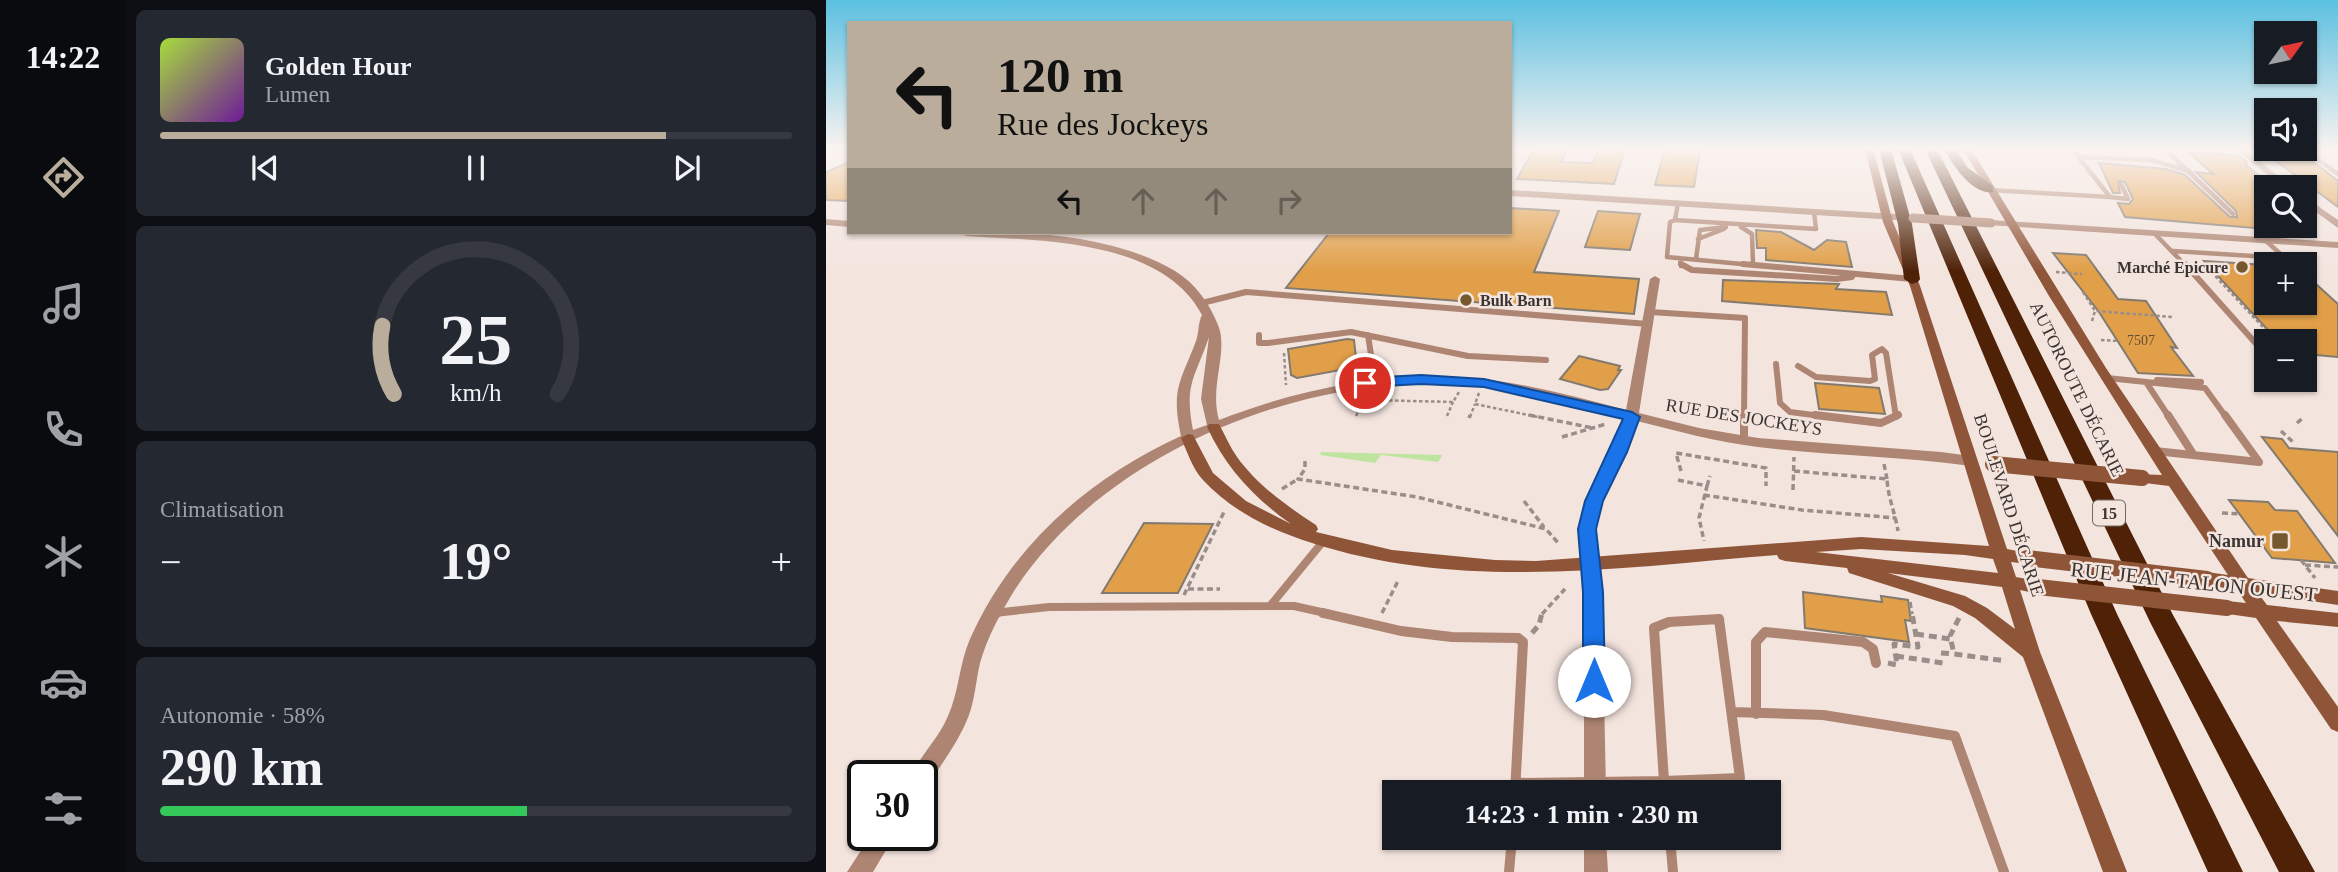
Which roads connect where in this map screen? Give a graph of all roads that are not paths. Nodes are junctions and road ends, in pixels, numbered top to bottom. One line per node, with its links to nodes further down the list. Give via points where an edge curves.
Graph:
1 (1879, 190): 15 (main road, BOULEVARD DÉCARIE)
2 (1899, 190): 16 (highway)
3 (1922, 190): 83 (highway, 15, via 2104,614)
4 (1951, 190): 84 (highway, AUTOROUTE DÉCARIE / 15, via 2163,622)
5 (1988, 190): 10 (lane); 20 (main road)
6 (2104, 190): 10 (lane)
7 (2125, 190): 10 (lane, via 2129,199)
8 (2209, 190): 14 (lane)
9 (1512, 193): 11 (street)
10 (2110, 197)
11 (1678, 203): 13 (street); 17 (lane)
12 (2317, 209): 21 (street)
13 (1814, 212): 15 (street); 17 (lane, via 1816,229)
14 (2233, 214)
15 (1886, 216): 16 (street); 32 (main road, BOULEVARD DÉCARIE)
16 (1908, 218): 20 (street, bridge); 32 (highway)
17 (1675, 220): 27 (lane, via 1670,222 1667,257)
18 (826, 222): 19 (street)
19 (847, 224)
20 (2008, 224): 22 (street); 41 (main road)
21 (2338, 225)
22 (2154, 233): 24 (street); 26 (lane)
23 (987, 235): 33 (street, RUE JEAN-TALON OUEST, via 1074,243 1133,256 1173,274)
24 (2265, 240): 25 (street); 26 (lane, via 2285,258)
25 (2338, 245)
26 (2173, 251): 37 (lane)
27 (1680, 258): 28 (lane); 30 (lane, via 1681,266 1692,270 1837,279)
28 (1696, 259): 29 (lane); 29 (lane, via 1703,228 1729,227 1750,230)
29 (1753, 263): 30 (lane)
30 (1861, 275): 32 (lane)
31 (1655, 279): 34 (street)
32 (1912, 279): 50 (main road, BOULEVARD DÉCARIE)
33 (1202, 303): 34 (lane, via 1246,292); 45 (street, RUE JEAN-TALON OUEST, via 1215,338 1208,393); 46 (street, RUE JEAN-TALON OUEST, via 1205,330 1182,393)
34 (1649, 318): 44 (street); 47 (lane, via 1745,318)
35 (1259, 335): 36 (lane, via 1259,343 1268,343 1332,332)
36 (1368, 335): 38 (lane, via 1468,356); 42 (lane)
37 (2254, 341)
38 (1546, 360)
39 (1776, 364): 40 (lane, via 1780,403 1790,412 1881,423 1898,416 1882,349 1872,355 1875,379 1870,382 1816,377)
40 (1798, 366)
41 (2107, 378): 43 (lane); 48 (main road)
42 (1375, 382): 44 (street, RUE DES JOCKEYS, via 1433,379 1496,385); 45 (street, RUE DES JOCKEYS, via 1305,394)
43 (2143, 382): 49 (lane); 49 (lane, via 2166,379 2203,385 2259,462)
44 (1632, 417): 47 (street, RUE DES JOCKEYS); 56 (street, via 1590,512)
45 (1214, 427): 46 (street, RUE DES JOCKEYS); 52 (main road, RUE JEAN-TALON OUEST, via 1227,455 1247,480)
46 (1188, 438): 52 (main road, RUE JEAN-TALON OUEST, via 1204,472 1233,501 1268,521); 62 (street, RUE DES JOCKEYS, via 1133,464 1090,495 1037,548)
47 (1744, 440): 50 (street, RUE DES JOCKEYS)
48 (2155, 451): 49 (lane); 51 (main road)
49 (2193, 454)
50 (1971, 461): 51 (main road, bridge); 54 (main road, BOULEVARD DÉCARIE)
51 (2174, 481): 58 (main road)
52 (1325, 539): 56 (main road, RUE JEAN-TALON OUEST, via 1377,554 1453,565 1536,567); 60 (lane)
53 (1753, 551): 54 (main road, RUE JEAN-TALON OUEST, via 1861,542); 55 (main road, RUE JEAN-TALON OUEST); 56 (main road, RUE JEAN-TALON OUEST)
54 (2001, 555): 57 (main road, BOULEVARD DÉCARIE); 58 (main road, RUE JEAN-TALON OUEST, bridge)
55 (1819, 559): 57 (main road, RUE JEAN-TALON OUEST); 64 (main road, via 1959,601)
56 (1591, 562): 71 (street)
57 (2010, 582): 61 (main road, RUE JEAN-TALON OUEST, bridge); 64 (main road, BOULEVARD DÉCARIE)
58 (2242, 583): 59 (main road, RUE JEAN-TALON OUEST); 61 (main road)
59 (2338, 598)
60 (1270, 606): 62 (lane, via 1049,607); 70 (lane, via 1294,606 1401,631 1521,640 1525,649)
61 (2261, 612): 63 (main road, RUE JEAN-TALON OUEST); 68 (main road)
62 (994, 613): 69 (street, RUE DES JOCKEYS, via 973,655 958,717)
63 (2338, 620)
64 (2031, 652): 82 (main road, BOULEVARD DÉCARIE)
65 (1876, 663): 67 (lane, via 1873,649 1866,643 1765,632 1756,642)
66 (1732, 712): 67 (lane); 72 (lane, via 1740,778); 72 (lane, via 1719,619 1669,622 1654,628)
67 (1756, 714): 81 (lane, via 1823,715 1955,736)
68 (2338, 723)
69 (932, 760)
70 (1517, 780)
71 (1595, 780)
72 (1664, 780)
73 (1511, 850): 78 (lane)
74 (1595, 850): 79 (street)
75 (1671, 850): 80 (lane)
76 (873, 851): 77 (street)
77 (859, 872)
78 (1509, 872)
79 (1596, 872)
80 (1673, 872)
81 (2004, 872)
82 (2115, 872)
83 (2226, 872)
84 (2298, 872)

